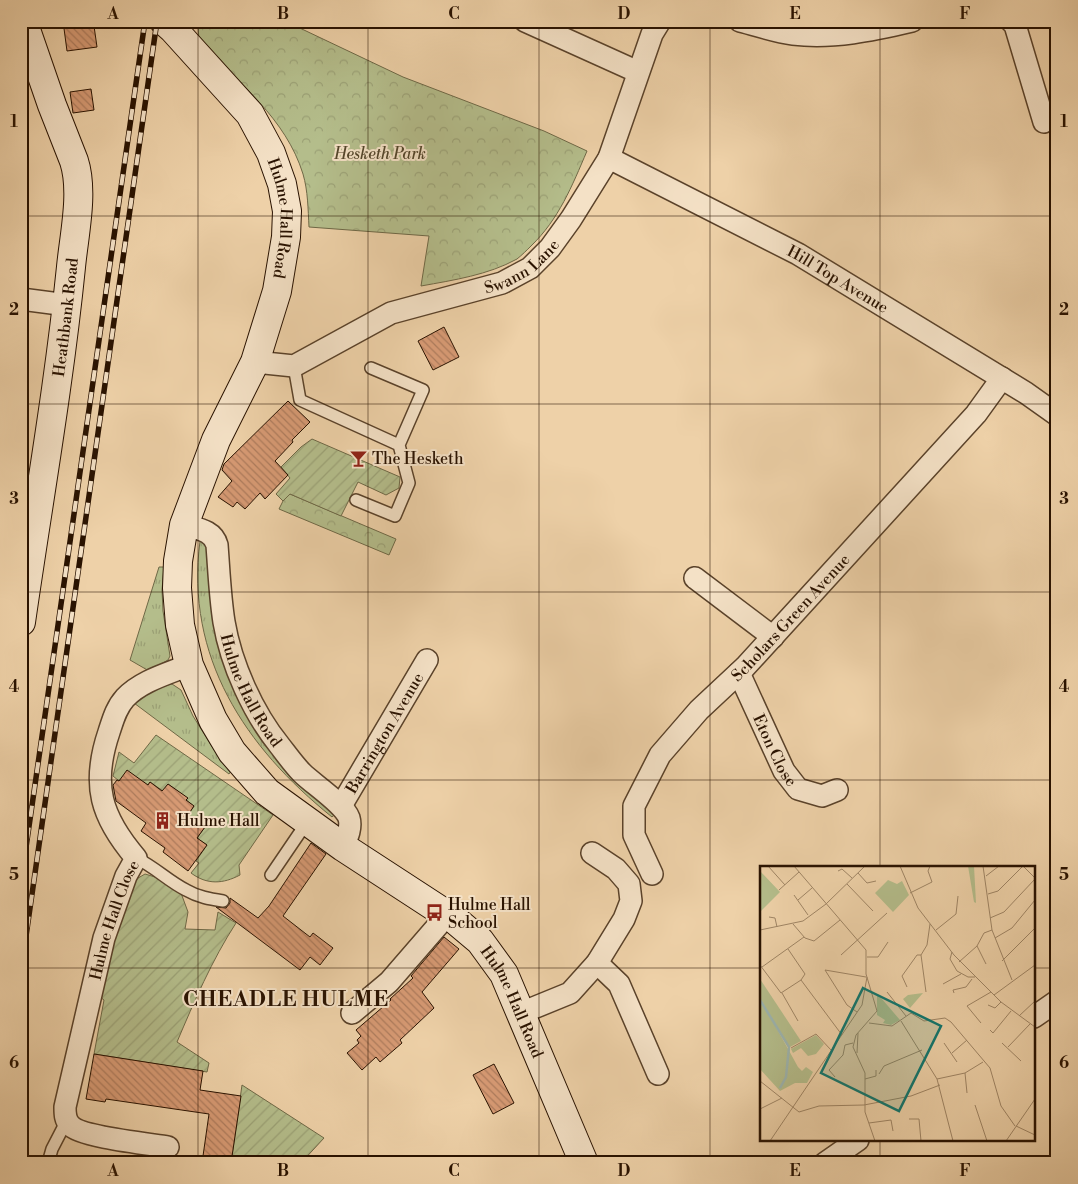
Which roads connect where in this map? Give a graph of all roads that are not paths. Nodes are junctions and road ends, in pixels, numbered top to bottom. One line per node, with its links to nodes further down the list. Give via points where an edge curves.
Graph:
1 (23, 21): 12 (main road, Heathbank Road, via 76,168 78,195)
2 (164, 21): 13 (main road, Hulme Hall Road, via 250,114 282,184 287,211 286,237 279,282)
3 (525, 21): 8 (street)
4 (660, 21): 8 (street, Swann Lane)
5 (740, 21): 6 (street, via 792,34 830,36 866,32)
6 (912, 21)
7 (1012, 21): 9 (street)
8 (638, 72): 10 (street, Swann Lane)
9 (1044, 122)
10 (609, 158): 14 (street, Swann Lane, via 572,219 530,268 502,283 391,312); 16 (street, Hill Top Avenue, via 798,254)
11 (21, 299): 12 (street)
12 (67, 305): 22 (main road, Heathbank Road)
13 (255, 362): 14 (street); 20 (main road, Hulme Hall Road, via 216,440)
14 (294, 366): 18 (lane, via 300,400)
15 (371, 368): 18 (lane, via 423,390)
16 (1002, 378): 17 (street, Hill Top Avenue); 23 (street, Scholars Green Avenue, via 976,414)
17 (1057, 415)
18 (399, 445): 19 (lane, via 410,483 395,516)
19 (356, 500)
20 (184, 525): 25 (main road, Hulme Hall Road, via 177,588 180,625); 28 (street, Hulme Hall Road, via 209,533 215,539 224,622 231,653 258,713 278,745 301,772)
21 (695, 578): 23 (street)
22 (21, 622)
23 (773, 637): 26 (street, Scholars Green Avenue)
24 (426, 660): 28 (street, Barrington Avenue)
25 (189, 665): 29 (main road, Hulme Hall Road, via 213,720 232,752 267,792); 32 (street, Hulme Hall Close, via 139,686 125,698 115,712 106,739 100,790 107,814 120,839)
26 (738, 673): 27 (street, Eton Close, via 784,770 798,789 822,796); 33 (street, Scholars Green Avenue, via 699,710 660,755 634,806 634,835)
27 (836, 790)
28 (340, 806): 30 (street, Hulme Hall Road, via 349,817 350,830)
29 (307, 822): 30 (main road, Hulme Hall Road); 34 (lane)
30 (343, 847): 36 (main road, Hulme Hall Road)
31 (592, 853): 37 (street, via 629,884 631,901 624,919)
32 (136, 858): 35 (lane, via 184,889); 43 (street, Hulme Hall Close, via 126,876 104,938 66,1107)
33 (652, 874)
34 (271, 875)
35 (223, 901)
36 (447, 915): 39 (street, via 389,982); 40 (main road, Hulme Hall Road, via 480,941 504,974)
37 (597, 963): 40 (street, via 570,993); 42 (street, via 619,984)
38 (1057, 1001): 41 (street)
39 (352, 1013)
40 (521, 1013): 47 (main road, Hulme Hall Road)
41 (1036, 1016)
42 (658, 1074)
43 (66, 1120): 45 (street, via 74,1129 84,1132); 46 (lane)
44 (855, 1142): 48 (street)
45 (168, 1146)
46 (48, 1163)
47 (584, 1163)
48 (825, 1163)

